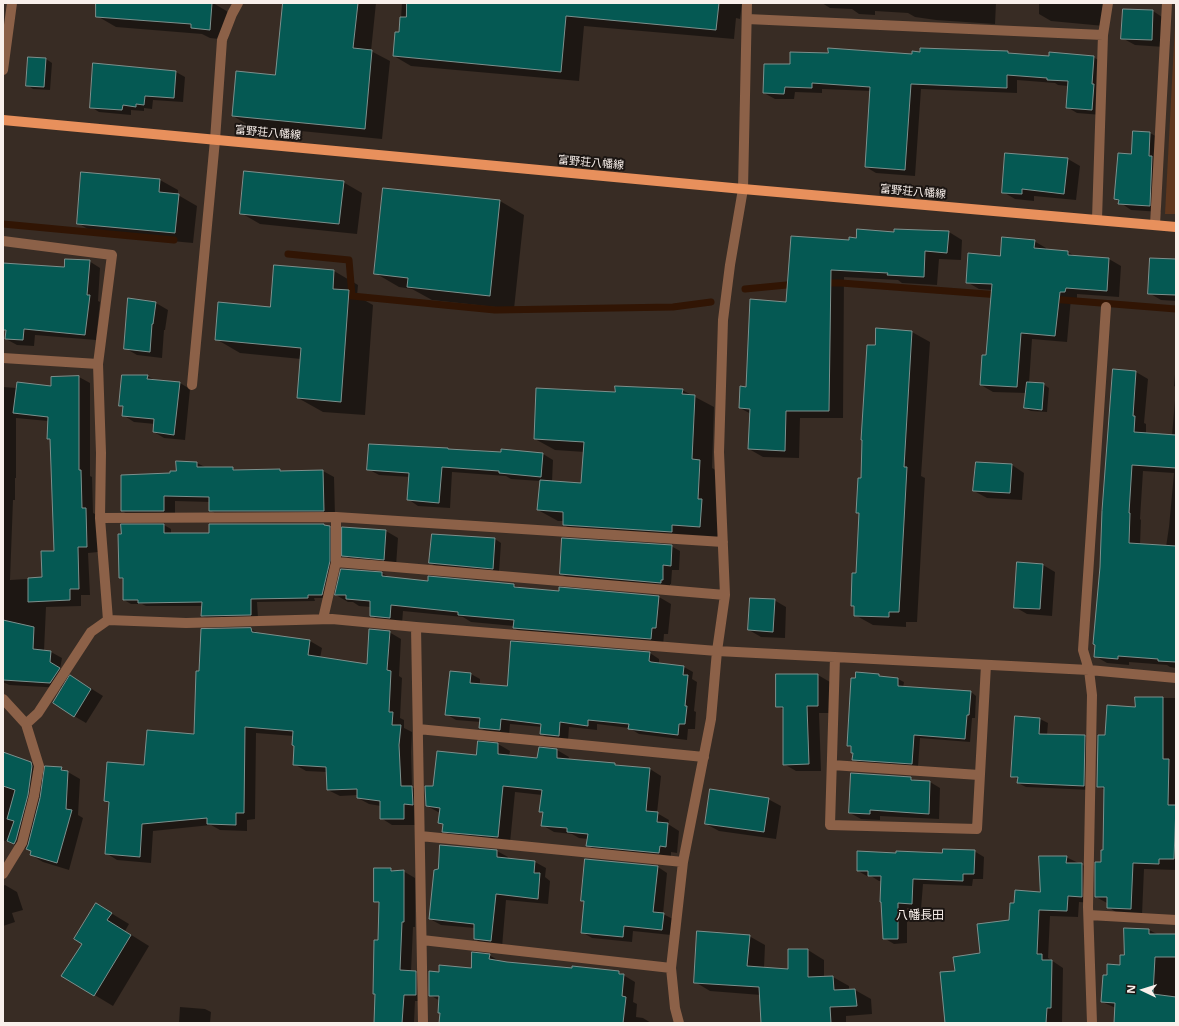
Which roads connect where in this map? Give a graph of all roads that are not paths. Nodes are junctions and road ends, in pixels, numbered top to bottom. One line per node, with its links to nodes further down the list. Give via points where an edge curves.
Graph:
1 (12, 3): 8 (street)
2 (238, 3): 10 (street, via 222,40)
3 (747, 3): 6 (street)
4 (1108, 3): 7 (street)
5 (1167, 3): 13 (street)
6 (747, 19): 7 (street); 11 (street)
7 (1104, 35): 12 (street)
8 (3, 70)
9 (3, 120): 10 (main road, 富野荘八幡線)
10 (215, 140): 11 (main road, 富野荘八幡線); 19 (street)
11 (743, 189): 12 (main road, 富野荘八幡線); 22 (street, via 723,320 719,452)
12 (1098, 219): 13 (main road, 富野荘八幡線)
13 (1155, 225): 14 (main road, 富野荘八幡線)
14 (1176, 227)
15 (3, 240): 18 (street, via 112,255)
16 (1106, 307): 31 (street, via 1083,650)
17 (3, 358): 18 (street)
18 (98, 364): 20 (street)
19 (192, 385)
20 (100, 518): 21 (street); 26 (street)
21 (336, 518): 22 (street); 23 (street)
22 (723, 542): 24 (street)
23 (336, 562): 24 (street); 25 (street)
24 (725, 595): 28 (street)
25 (322, 619): 26 (street, via 186,623); 27 (street)
26 (108, 620): 34 (street, via 91,632 38,713)
27 (416, 627): 28 (street); 35 (street)
28 (717, 651): 29 (street); 36 (street, via 711,719)
29 (834, 657): 30 (street); 37 (street)
30 (986, 665): 31 (street); 38 (street)
31 (1089, 670): 32 (street); 42 (street, via 1092,695)
32 (1176, 678)
33 (3, 699): 34 (street)
34 (26, 724): 41 (street, via 39,766 22,842)
35 (418, 729): 36 (street); 39 (street)
36 (704, 757): 40 (street)
37 (832, 765): 38 (street); 38 (street, via 830,825 977,829)
38 (979, 774)
39 (420, 836): 40 (street); 44 (street)
40 (683, 862): 45 (street)
41 (3, 874)
42 (1089, 915): 43 (street); 48 (street)
43 (1176, 920)
44 (422, 940): 45 (street); 46 (street)
45 (671, 968): 47 (street)
46 (423, 1023)
47 (679, 1023)
48 (1092, 1023)

